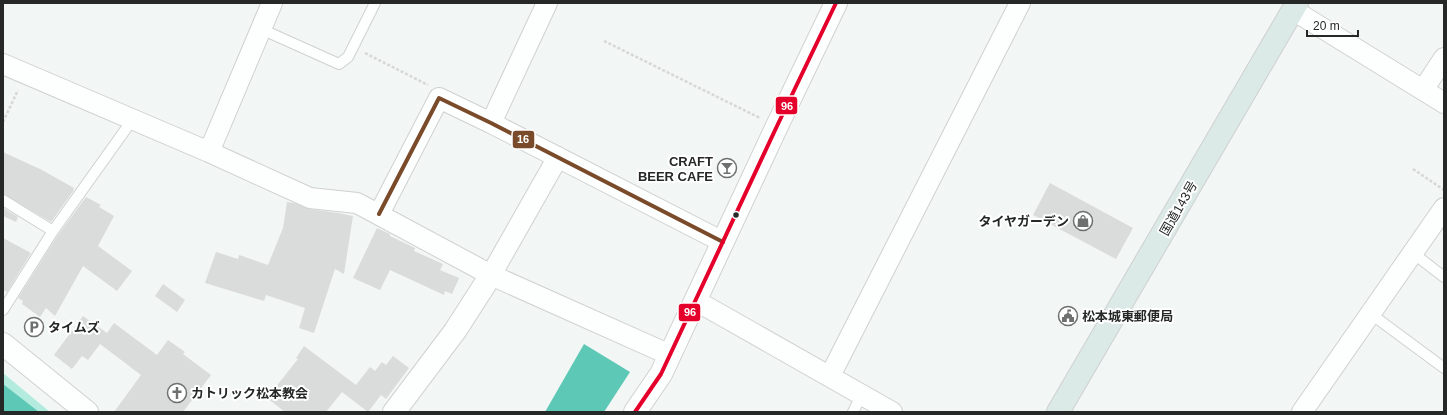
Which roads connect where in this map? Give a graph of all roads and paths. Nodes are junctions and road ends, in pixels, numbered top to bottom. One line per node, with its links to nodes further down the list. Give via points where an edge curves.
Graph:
1 (272, 3): 7 (street)
2 (375, 3): 9 (lane)
3 (547, 3): 18 (street)
4 (836, 3): 19 (street)
5 (1020, 3): 38 (street)
6 (1295, 7): 13 (street); 45 (highway, 国道143号)
7 (261, 29): 9 (lane, via 339,64 348,57); 20 (street)
8 (604, 41): 19 (path)
9 (354, 47): 14 (path, via 435,88)
10 (1444, 58): 13 (street)
11 (3, 64): 12 (street)
12 (26, 74): 16 (street); 17 (path)
13 (1423, 90): 15 (street)
14 (439, 98): 18 (street); 26 (street)
15 (1444, 103)
16 (133, 120): 20 (street); 27 (lane)
17 (3, 122)
18 (491, 123): 21 (street)
19 (776, 126): 28 (street)
20 (209, 152): 26 (street, via 310,198 358,203)
21 (558, 157): 28 (street); 30 (street)
22 (1413, 169): 23 (path)
23 (1444, 190)
24 (3, 200): 27 (lane)
25 (1444, 208): 29 (street)
26 (379, 214): 30 (street)
27 (52, 231): 33 (lane)
28 (723, 242): 32 (street)
29 (1413, 253): 31 (lane); 34 (street)
30 (491, 275): 36 (street); 41 (street, via 455,331)
31 (1444, 277)
32 (695, 301): 36 (street); 38 (street)
33 (3, 310)
34 (1371, 314): 37 (lane); 46 (street)
35 (3, 344): 40 (street)
36 (670, 355): 42 (street, via 661,374)
37 (1444, 368)
38 (830, 376): 39 (street)
39 (862, 394): 43 (lane); 44 (street)
40 (87, 412)
41 (394, 412)
42 (635, 412)
43 (853, 412)
44 (892, 412)
45 (1058, 412)
46 (1302, 412)

